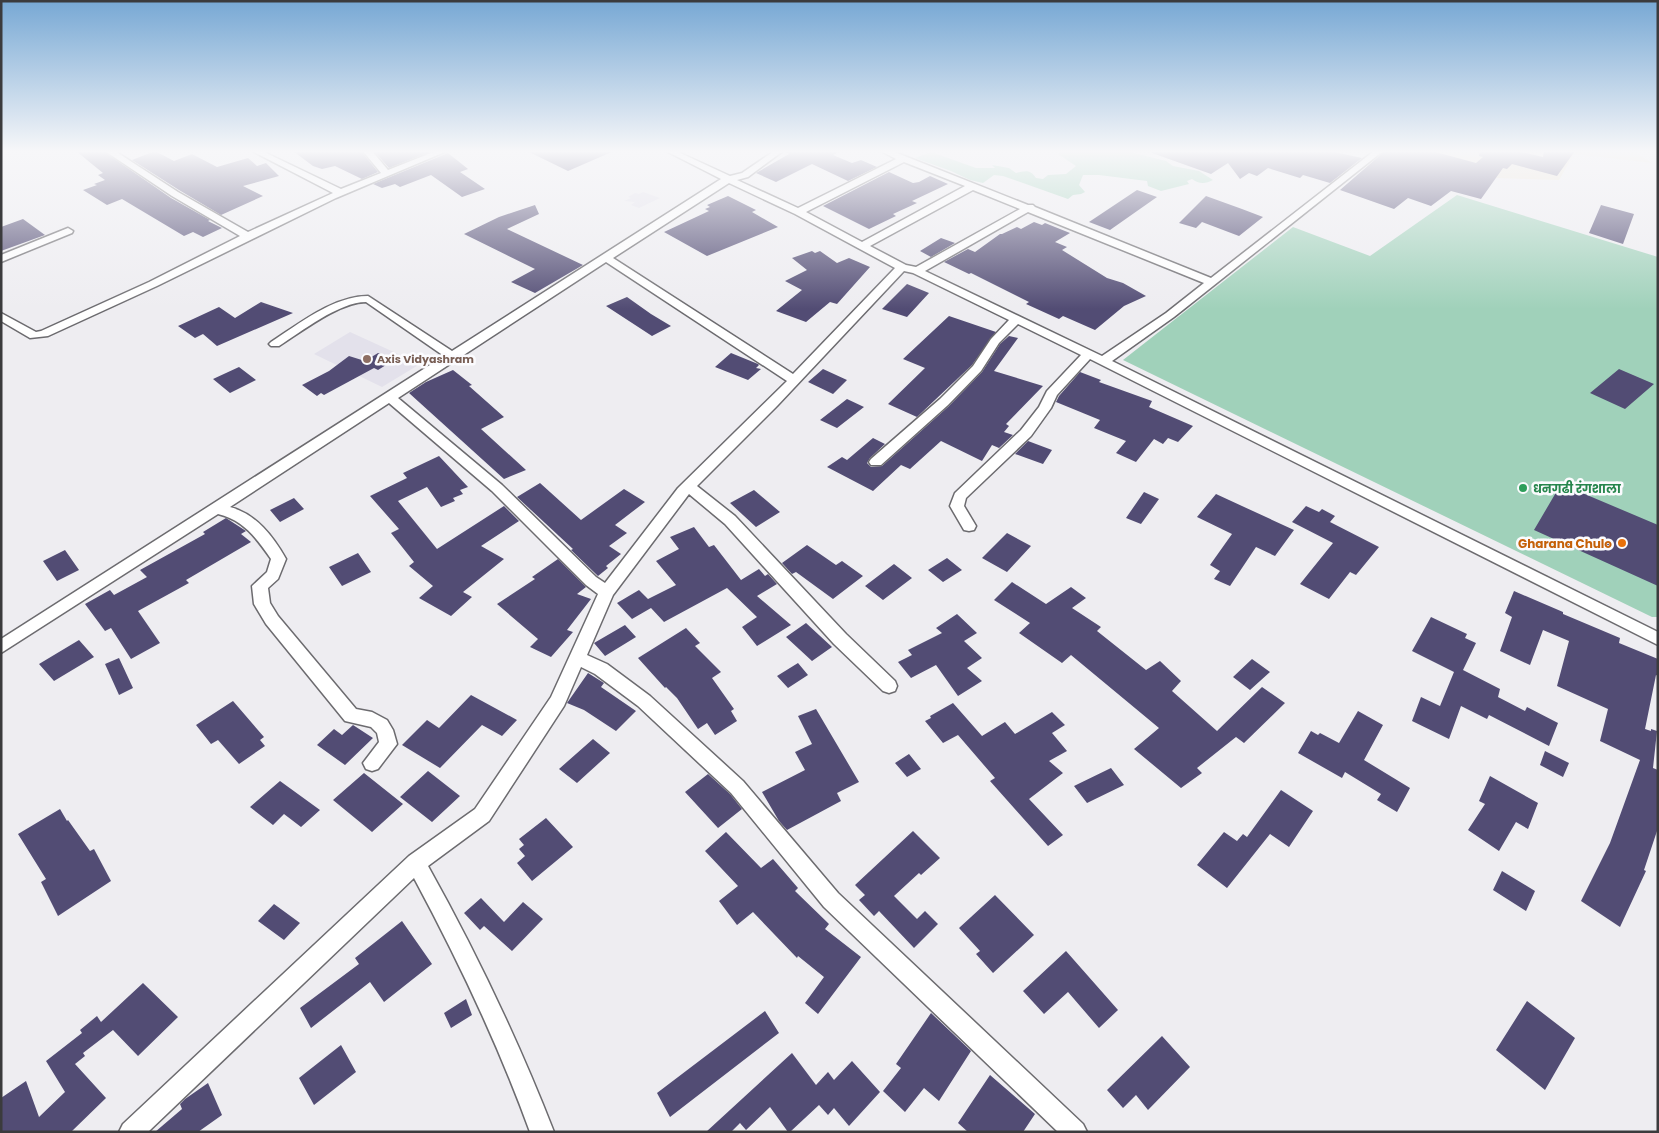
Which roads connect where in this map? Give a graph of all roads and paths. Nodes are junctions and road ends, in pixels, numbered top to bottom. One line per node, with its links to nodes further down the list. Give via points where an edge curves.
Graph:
1 (192, 204): 12 (street)
2 (317, 204): 12 (street)
3 (691, 204): 14 (street)
4 (780, 204): 10 (street)
5 (814, 204): 10 (street)
6 (940, 204): 13 (street)
7 (1022, 204): 9 (street)
8 (1312, 204): 17 (street)
9 (1030, 207): 16 (street); 17 (street)
10 (798, 212): 13 (street)
11 (68, 231): 15 (street)
12 (248, 236): 18 (street, via 44,334 34,336)
13 (864, 245): 16 (street)
14 (607, 258): 22 (street); 24 (street)
15 (1, 259)
16 (909, 269): 19 (street); 24 (street)
17 (1212, 282): 23 (street)
18 (1, 316)
19 (1016, 320): 21 (street); 26 (street, via 995,341 977,368)
20 (275, 344): 22 (street, via 304,325 363,297)
21 (1088, 354): 23 (street); 29 (street, via 1051,394 1045,408 1026,433 960,496 957,506)
22 (453, 357): 25 (street)
23 (1103, 361): 31 (street)
24 (794, 380): 27 (street)
25 (389, 397): 28 (street); 30 (street, via 497,488 591,581)
26 (876, 462)
27 (688, 486): 30 (street); 34 (street, via 730,520 840,639)
28 (218, 509): 32 (street); 35 (street, via 236,512 259,530 279,559 273,575 260,586 262,604 272,620 351,716 372,718 386,732 388,744)
29 (969, 526)
30 (607, 592): 33 (street)
31 (1658, 639)
32 (1, 647)
33 (577, 658): 36 (street, via 558,700 482,815); 39 (street, via 601,669 644,701 737,787 831,900)
34 (889, 686)
35 (372, 763)
36 (416, 863): 37 (street); 38 (street, via 454,930)
37 (131, 1132)
38 (542, 1132)
39 (1075, 1132)

